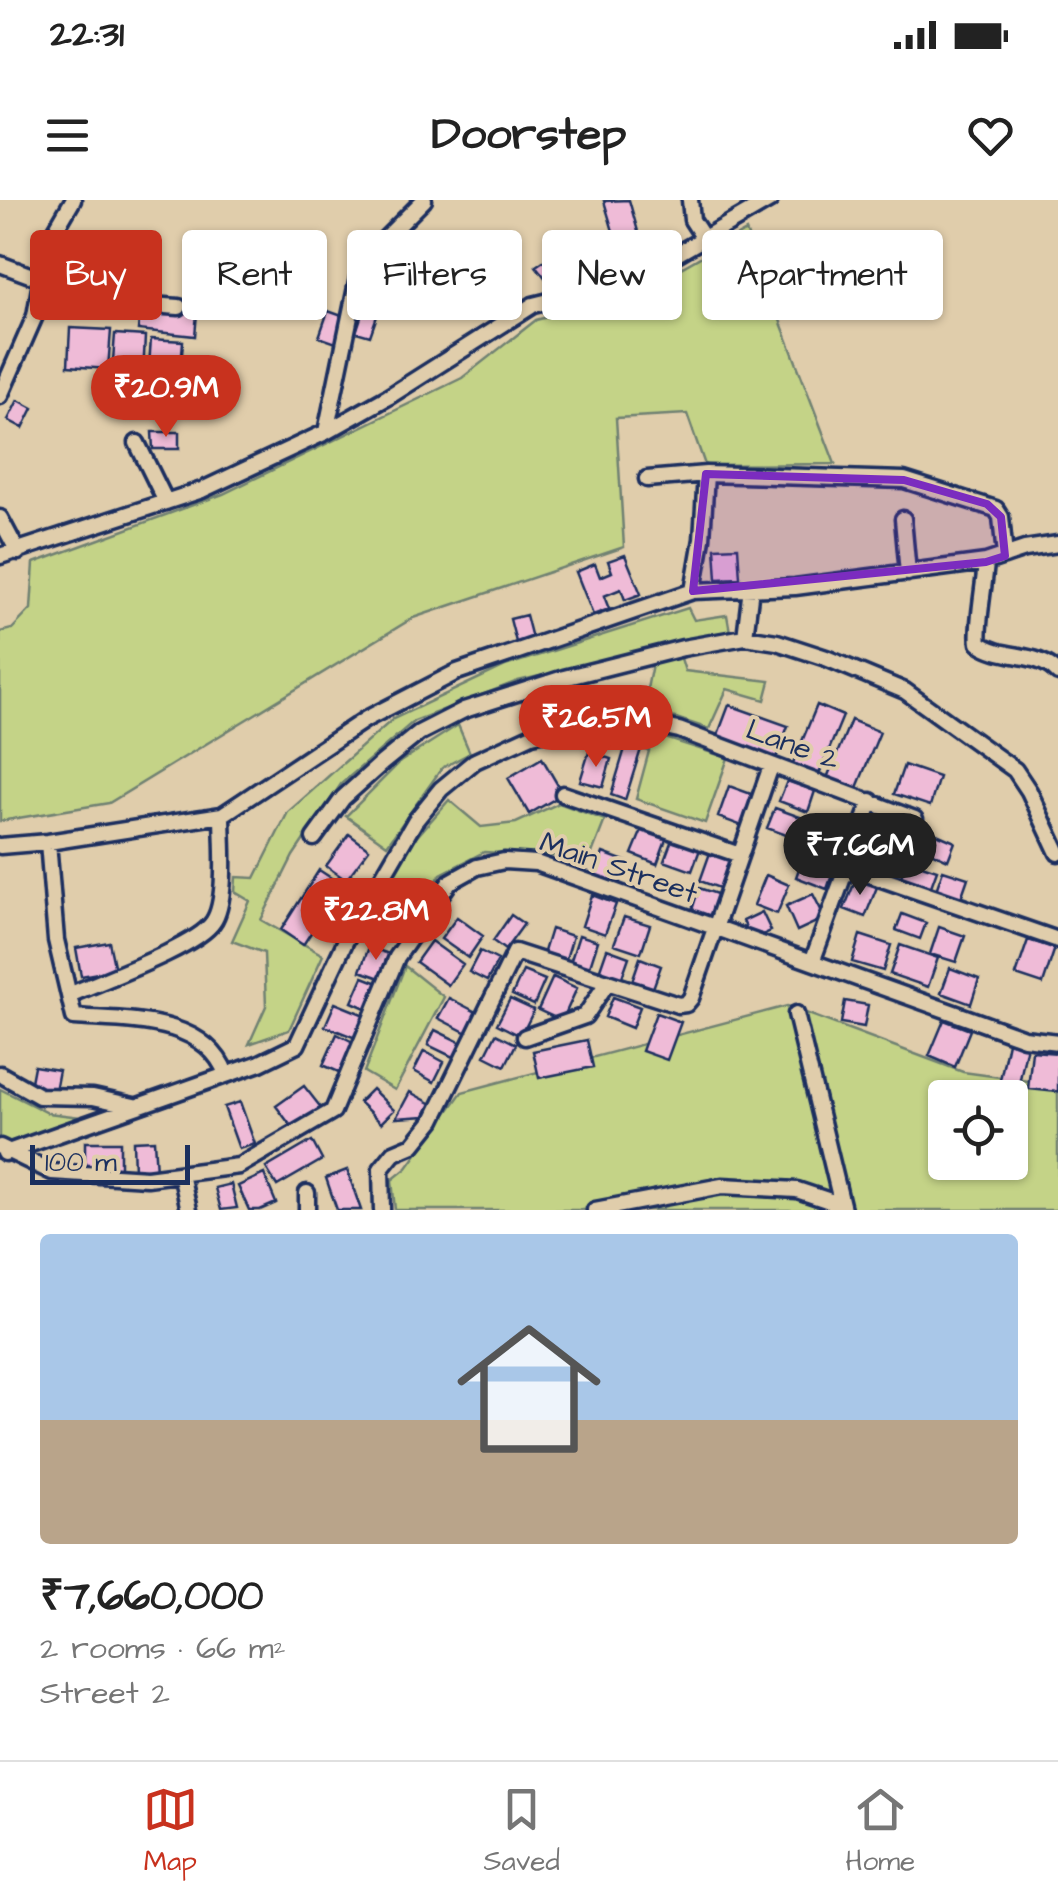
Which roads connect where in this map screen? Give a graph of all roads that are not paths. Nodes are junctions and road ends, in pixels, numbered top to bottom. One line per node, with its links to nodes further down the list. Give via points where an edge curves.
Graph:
1 (73, 200): 5 (street)
2 (424, 200): 15 (street, via 359,273)
3 (690, 200): 7 (street)
4 (770, 200): 6 (street)
5 (57, 230)
6 (716, 230)
7 (702, 235)
8 (702, 238): 15 (street, via 630,281 534,305)
9 (0, 264): 10 (street)
10 (30, 275)
11 (162, 307): 12 (street)
12 (179, 308)
13 (33, 320): 14 (street)
14 (0, 396)
15 (326, 432): 19 (street)
16 (138, 442): 19 (street)
17 (706, 474): 18 (street); 25 (street, via 904,480 996,509); 29 (street)
18 (647, 479)
19 (166, 502): 23 (street)
20 (0, 518): 23 (street)
21 (903, 519): 27 (street)
22 (1058, 544): 25 (street)
23 (18, 552): 24 (street)
24 (0, 556)
25 (1005, 556): 26 (street)
26 (986, 562): 27 (street); 31 (street, via 979,644)
27 (908, 573): 28 (street)
28 (751, 588): 29 (street); 30 (street)
29 (692, 591): 35 (street, via 457,672 366,719)
30 (745, 637): 37 (street, via 564,678 464,710 382,763 343,798); 40 (street, via 826,658 905,691 1014,770)
31 (1056, 666)
32 (770, 766): 34 (street, Lane 2); 41 (street); 52 (street, Lane 2, via 641,722 593,722 532,734 475,760 414,821 297,1044)
33 (563, 794): 41 (street)
34 (871, 801): 36 (street, Lane 2); 42 (street)
35 (222, 815): 38 (street); 47 (street, via 220,904 213,923 192,940)
36 (914, 818)
37 (314, 838)
38 (48, 842): 39 (street); 47 (street)
39 (0, 846)
40 (1057, 851)
41 (740, 855): 43 (street)
42 (847, 867): 44 (street); 45 (street)
43 (716, 929): 45 (street, Main Street); 46 (street, via 686,1004); 55 (street, Main Street, via 536,863 477,867 450,882 397,957 333,1111 239,1166)
44 (1058, 940)
45 (812, 962): 50 (street, Main Street, via 1024,1038)
46 (607, 982): 49 (street, via 586,1016); 60 (street, via 515,952 433,1120 381,1170)
47 (68, 995): 52 (street, via 74,1017 188,1033 220,1057)
48 (796, 1014): 57 (street)
49 (524, 1037)
50 (1058, 1042)
51 (0, 1074): 53 (street, via 39,1096)
52 (226, 1074): 53 (street, Lane 2)
53 (135, 1106): 54 (street, Lane 2)
54 (3, 1151): 55 (street, Main Street, via 52,1172)
55 (181, 1174): 58 (street)
56 (307, 1193): 59 (street)
57 (843, 1207): 61 (street, via 797,1190 722,1186)
58 (189, 1210)
59 (308, 1210)
60 (382, 1210)
61 (596, 1210)

